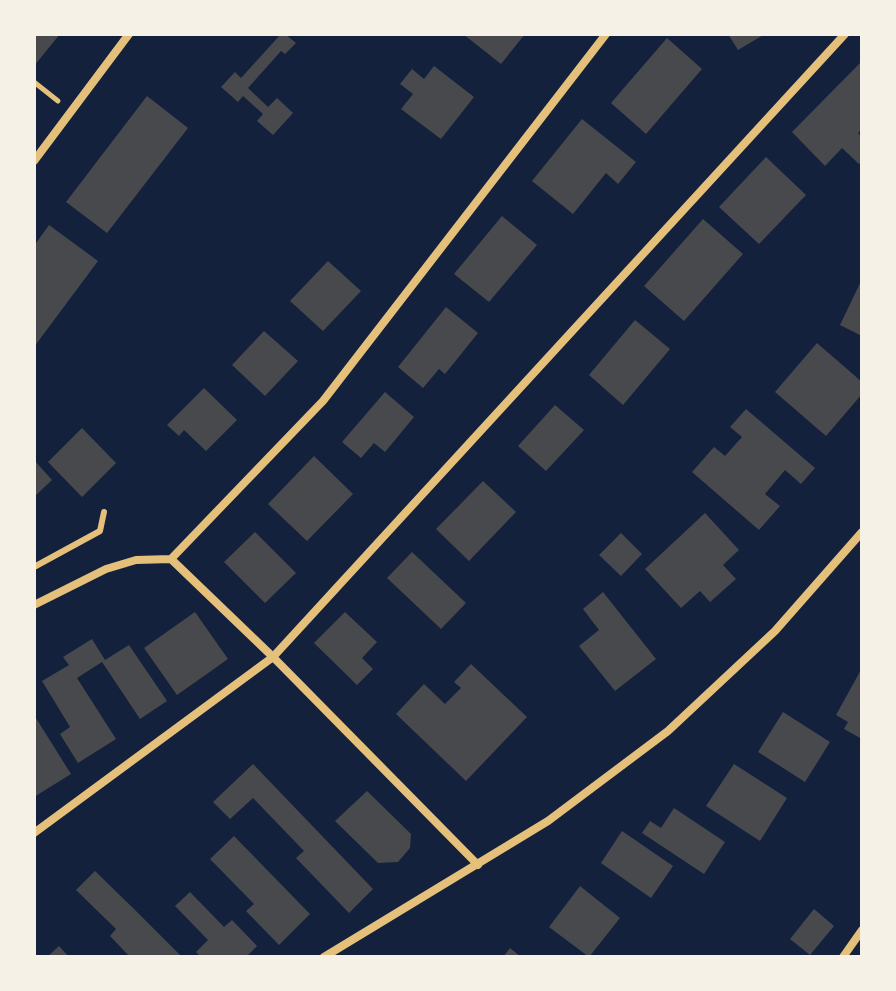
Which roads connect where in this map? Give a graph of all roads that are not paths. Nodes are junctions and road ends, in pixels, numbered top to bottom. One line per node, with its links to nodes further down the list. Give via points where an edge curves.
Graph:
1 (129, 34): 4 (street)
2 (606, 34): 7 (street, via 323,401)
3 (845, 34): 10 (street)
4 (34, 161)
5 (104, 512): 8 (lane, via 100,531)
6 (862, 532): 12 (street, via 775,631 668,731 548,821)
7 (171, 559): 9 (street, via 136,560 106,569); 10 (street)
8 (34, 567)
9 (34, 605)
10 (273, 657): 11 (street); 12 (street)
11 (34, 833)
12 (478, 865): 14 (street)
13 (862, 930): 15 (street)
14 (324, 957)
15 (843, 957)

